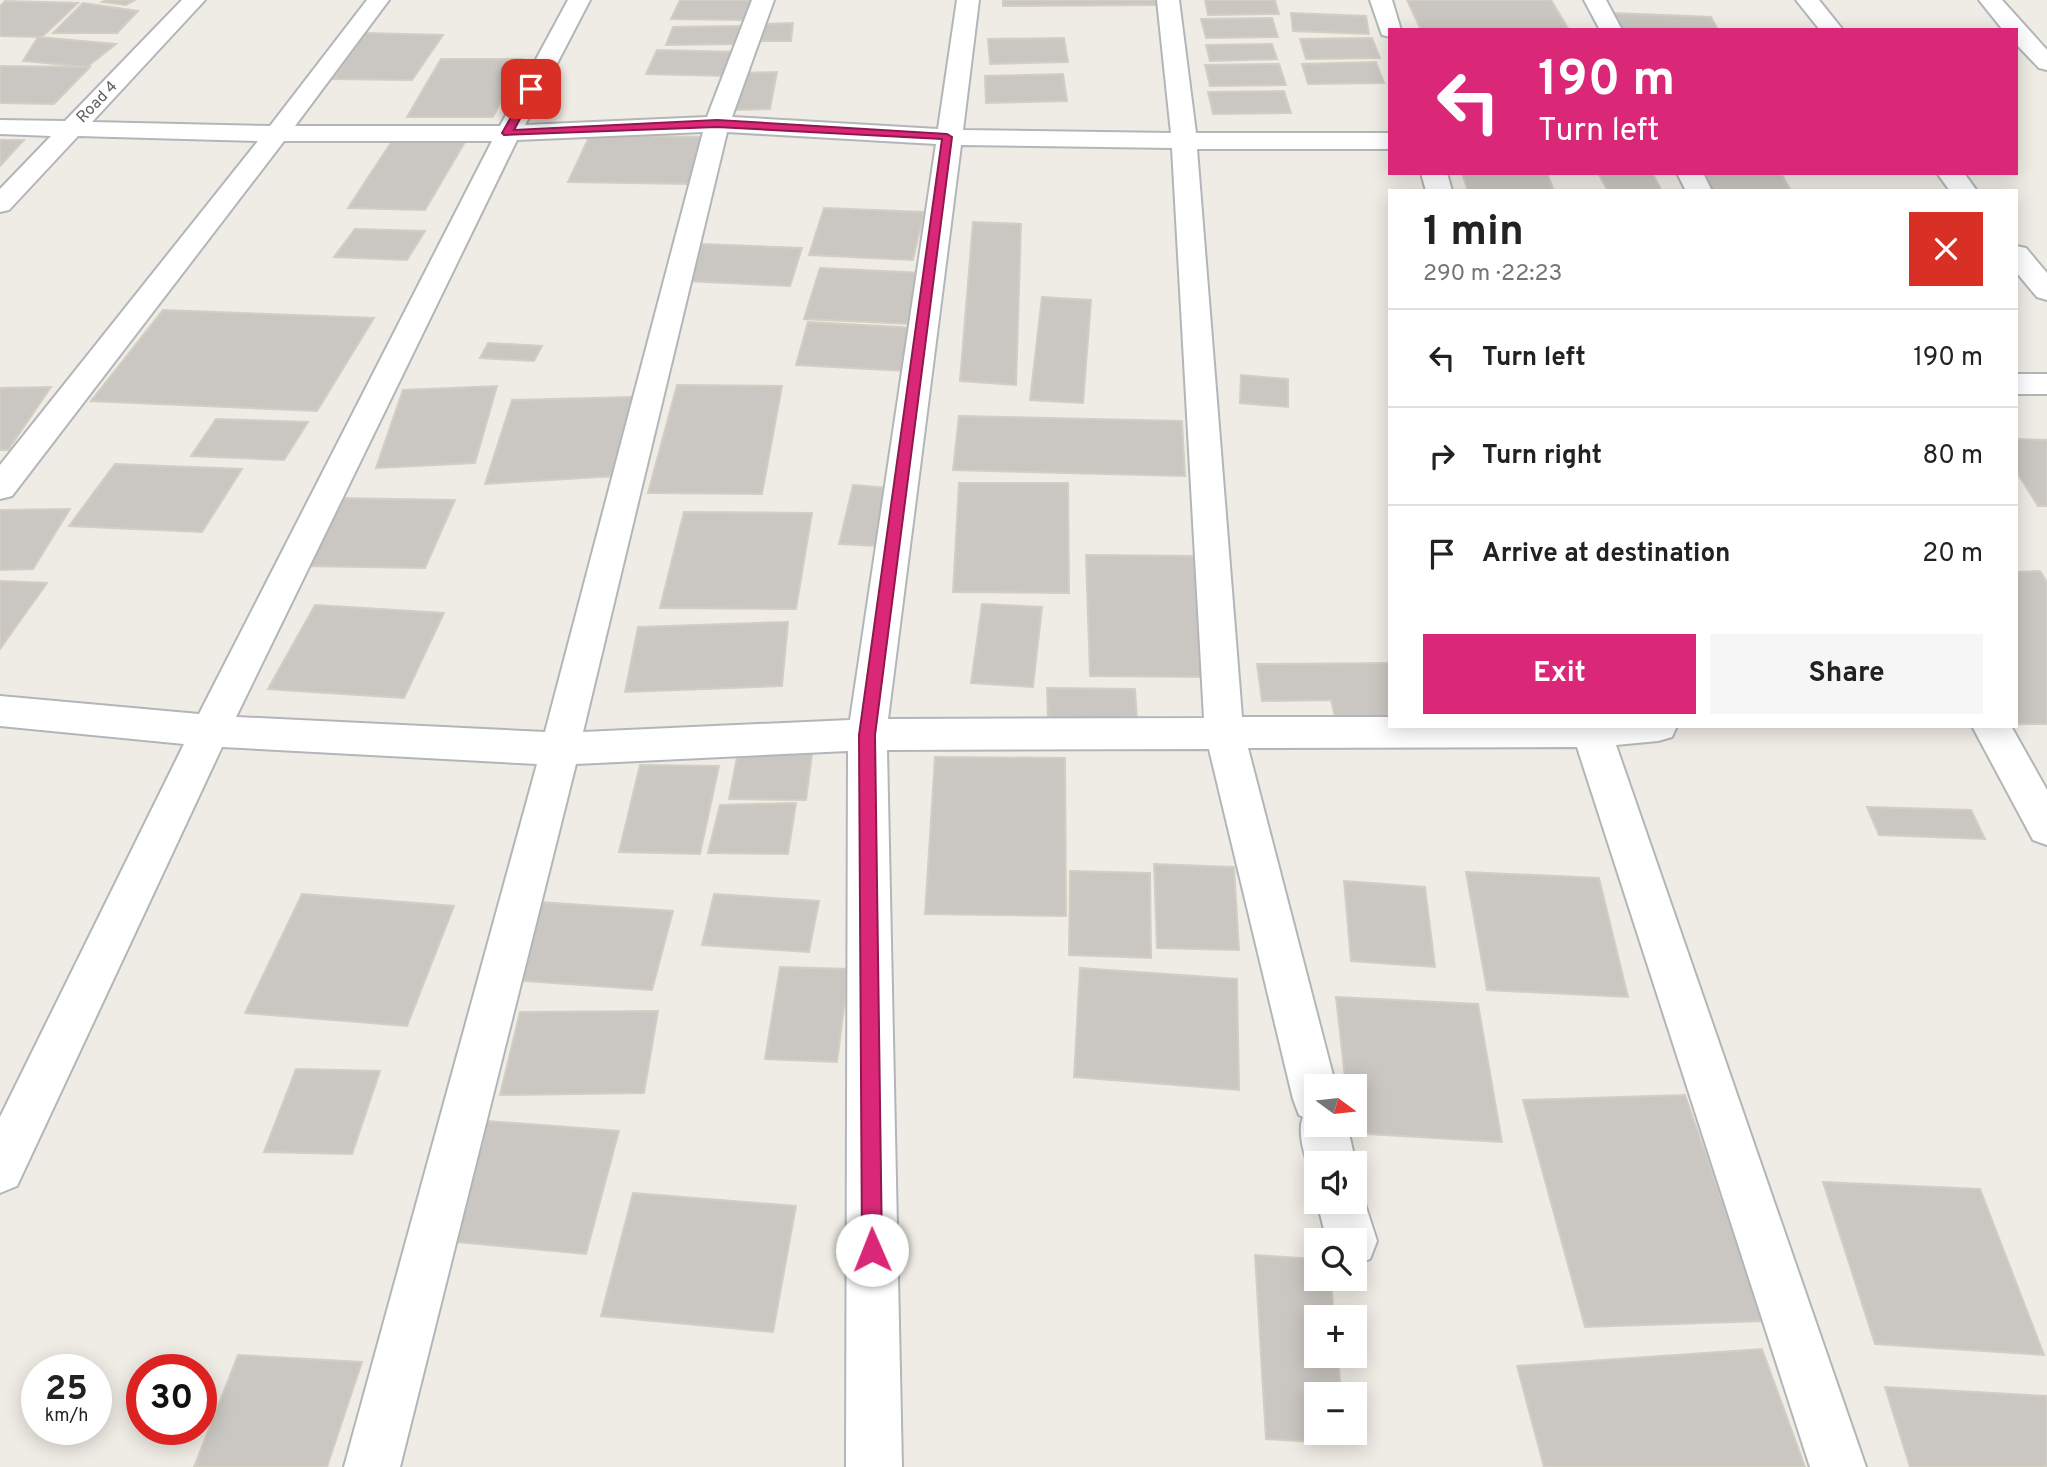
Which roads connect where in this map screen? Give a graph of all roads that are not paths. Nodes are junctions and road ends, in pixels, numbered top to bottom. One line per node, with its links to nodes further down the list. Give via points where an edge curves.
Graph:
1 (194, 0): 21 (street, Road 4)
2 (378, 0): 23 (street)
3 (579, 0): 22 (street)
4 (763, 0): 19 (street)
5 (968, 0): 24 (street)
6 (1168, 0): 25 (street)
7 (1381, 0): 11 (street)
8 (1595, 0): 12 (street)
9 (1807, 0): 13 (street)
10 (1990, 0): 14 (street)
11 (1389, 28)
12 (1610, 28)
13 (1830, 28)
14 (2013, 28)
15 (2047, 29): 16 (street)
16 (2018, 30)
17 (2018, 33): 18 (street)
18 (2047, 63)
19 (717, 124): 22 (street); 24 (street); 42 (street)
20 (0, 127): 21 (street)
21 (70, 127): 23 (street); 29 (street, Road 4)
22 (508, 133): 23 (street); 39 (street)
23 (277, 134): 34 (street)
24 (947, 137): 25 (street); 41 (street)
25 (1184, 141): 26 (street); 40 (street)
26 (1388, 141)
27 (1952, 175): 28 (street)
28 (1962, 189)
29 (0, 204)
30 (2018, 256): 31 (street)
31 (2047, 291)
32 (2018, 384): 33 (street)
33 (2047, 384)
34 (0, 488)
35 (0, 711): 39 (street)
36 (1613, 728): 38 (street)
37 (1992, 728): 43 (street)
38 (1591, 729): 40 (street); 48 (street)
39 (210, 731): 42 (street); 45 (street)
40 (1224, 732): 41 (street); 44 (street)
41 (867, 735): 42 (street); 47 (street)
42 (560, 749): 46 (street)
43 (2047, 828)
44 (1310, 1074)
45 (0, 1169)
46 (372, 1467)
47 (874, 1467)
48 (1838, 1467)

